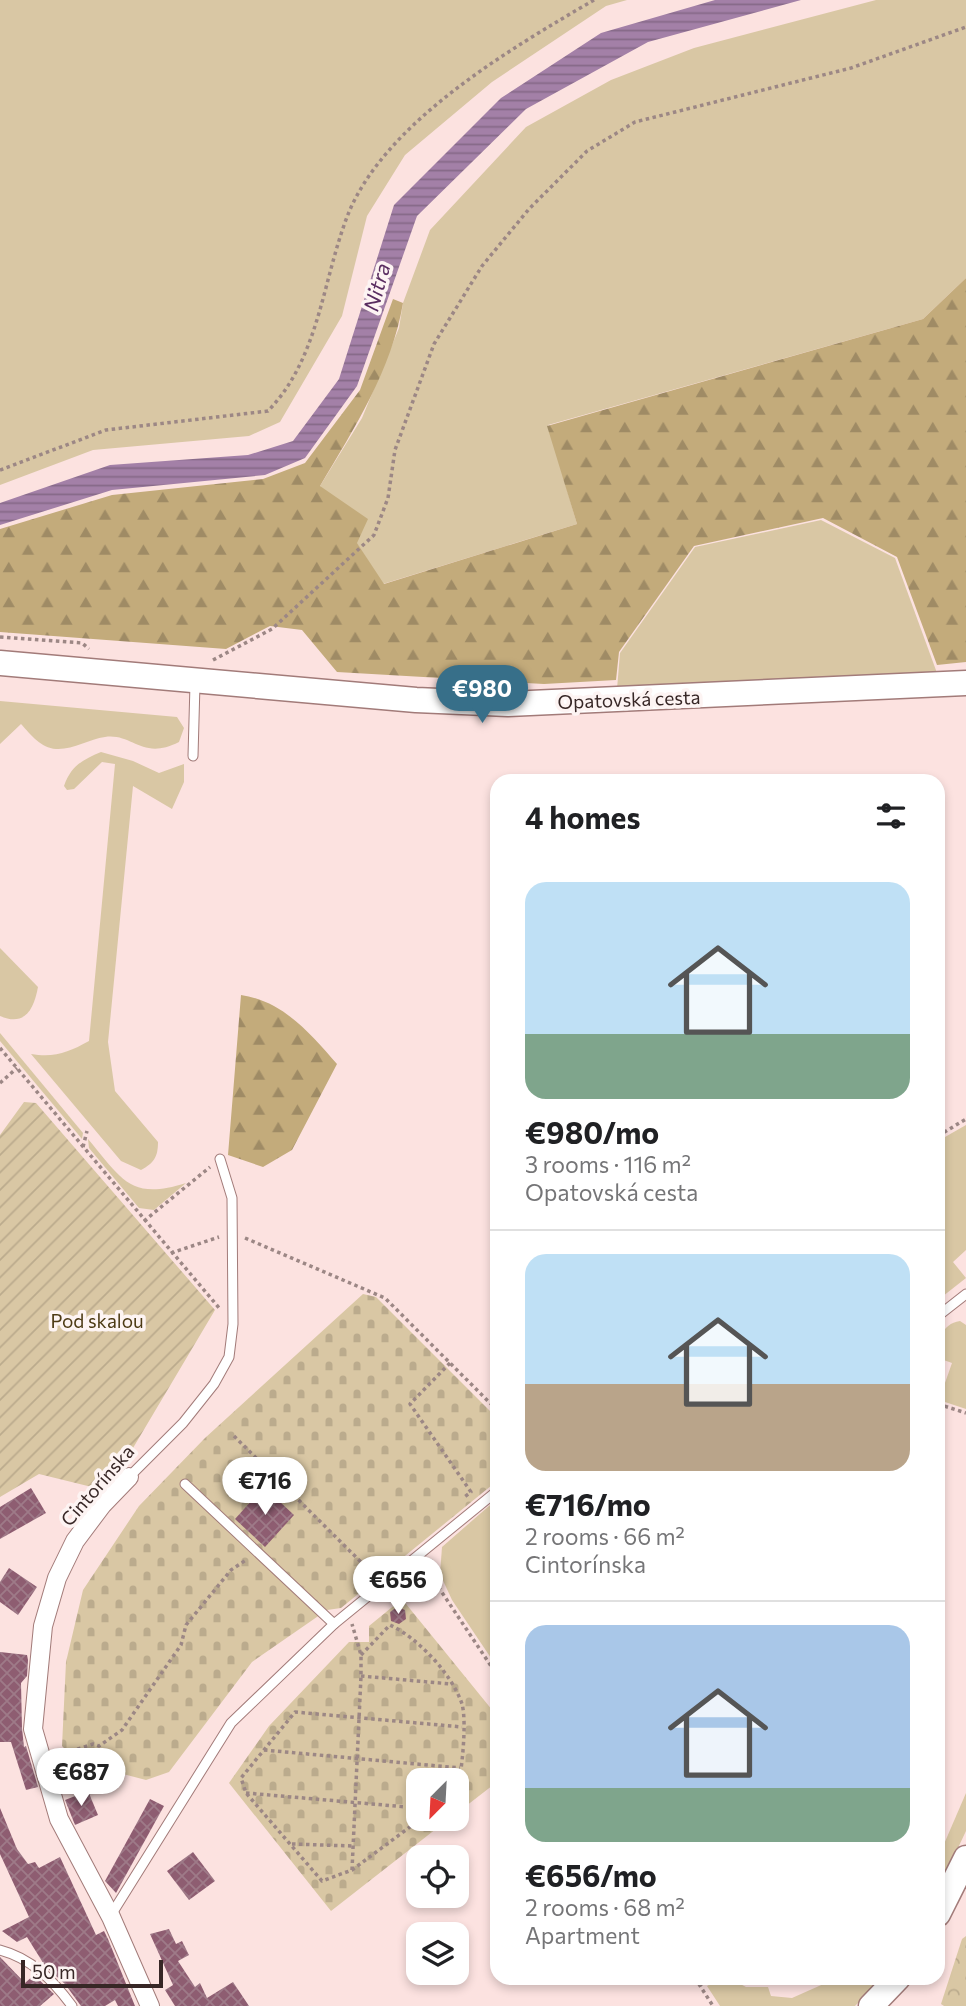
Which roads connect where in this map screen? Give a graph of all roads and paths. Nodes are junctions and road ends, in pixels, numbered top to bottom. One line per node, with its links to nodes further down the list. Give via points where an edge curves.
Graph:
1 (594, 0): 3 (path, via 524,40 439,102 377,163 347,216 318,322 288,390 268,411 106,430)
2 (966, 27): 5 (path, via 851,68 635,122 587,150 482,266 434,344 395,450 388,498 374,535 272,629 218,655)
3 (0, 470)
4 (0, 663): 5 (street, Opatovská cesta)
5 (195, 680): 6 (street, Opatovská cesta, via 508,704); 7 (lane)
6 (966, 684)
7 (193, 756)
8 (0, 1048): 9 (path)
9 (17, 1068): 10 (path); 14 (path)
10 (0, 1083)
11 (966, 1119): 13 (path)
12 (87, 1131): 14 (path)
13 (945, 1132)
14 (83, 1147): 16 (path)
15 (219, 1159): 16 (path); 17 (lane, Cintorínska, via 232,1198)
16 (144, 1222): 18 (path)
17 (232, 1232): 18 (path); 21 (lane, Cintorínska); 22 (path, via 385,1298)
18 (171, 1253): 21 (path)
19 (966, 1294): 20 (lane)
20 (945, 1310)
21 (233, 1324): 27 (lane, Cintorínska, via 229,1357 214,1384)
22 (450, 1363): 23 (path); 29 (path, via 411,1404)
23 (490, 1403)
24 (945, 1406): 25 (path)
25 (966, 1413)
26 (234, 1436): 33 (path)
27 (130, 1477): 55 (street, Cintorínska, via 75,1541 57,1578 43,1626 33,1729 59,1819)
28 (185, 1484): 35 (lane)
29 (471, 1492)
30 (490, 1498): 31 (lane)
31 (428, 1548): 34 (lane); 37 (path, via 437,1585)
32 (249, 1556): 43 (path, via 231,1570 186,1625 181,1645 122,1730 99,1746 72,1751)
33 (373, 1574)
34 (349, 1612): 35 (lane); 36 (path)
35 (334, 1624): 55 (lane, via 231,1723)
36 (360, 1655): 38 (path); 39 (path, via 390,1625 408,1633)
37 (490, 1664)
38 (361, 1675): 39 (path); 40 (path)
39 (453, 1684): 41 (path, via 463,1706)
40 (360, 1718): 41 (path); 42 (path, via 295,1712); 44 (path)
41 (462, 1727): 45 (path)
42 (262, 1750): 44 (path); 46 (path, via 241,1778)
43 (69, 1757)
44 (358, 1760): 45 (path); 47 (path)
45 (460, 1768)
46 (246, 1793): 47 (path); 50 (path)
47 (356, 1802): 48 (path); 51 (path)
48 (406, 1807)
49 (406, 1830): 53 (path)
50 (291, 1844): 51 (path); 53 (path, via 322,1881)
51 (353, 1846): 53 (path)
52 (966, 1857): 54 (street)
53 (352, 1870)
54 (945, 1900)
55 (111, 1917): 60 (street, Cintorínska)
56 (0, 1950): 59 (lane, via 22,1955)
57 (701, 1985): 61 (path)
58 (891, 1985): 62 (street)
59 (72, 2006)
60 (150, 2006)
61 (713, 2006)
62 (871, 2006)

